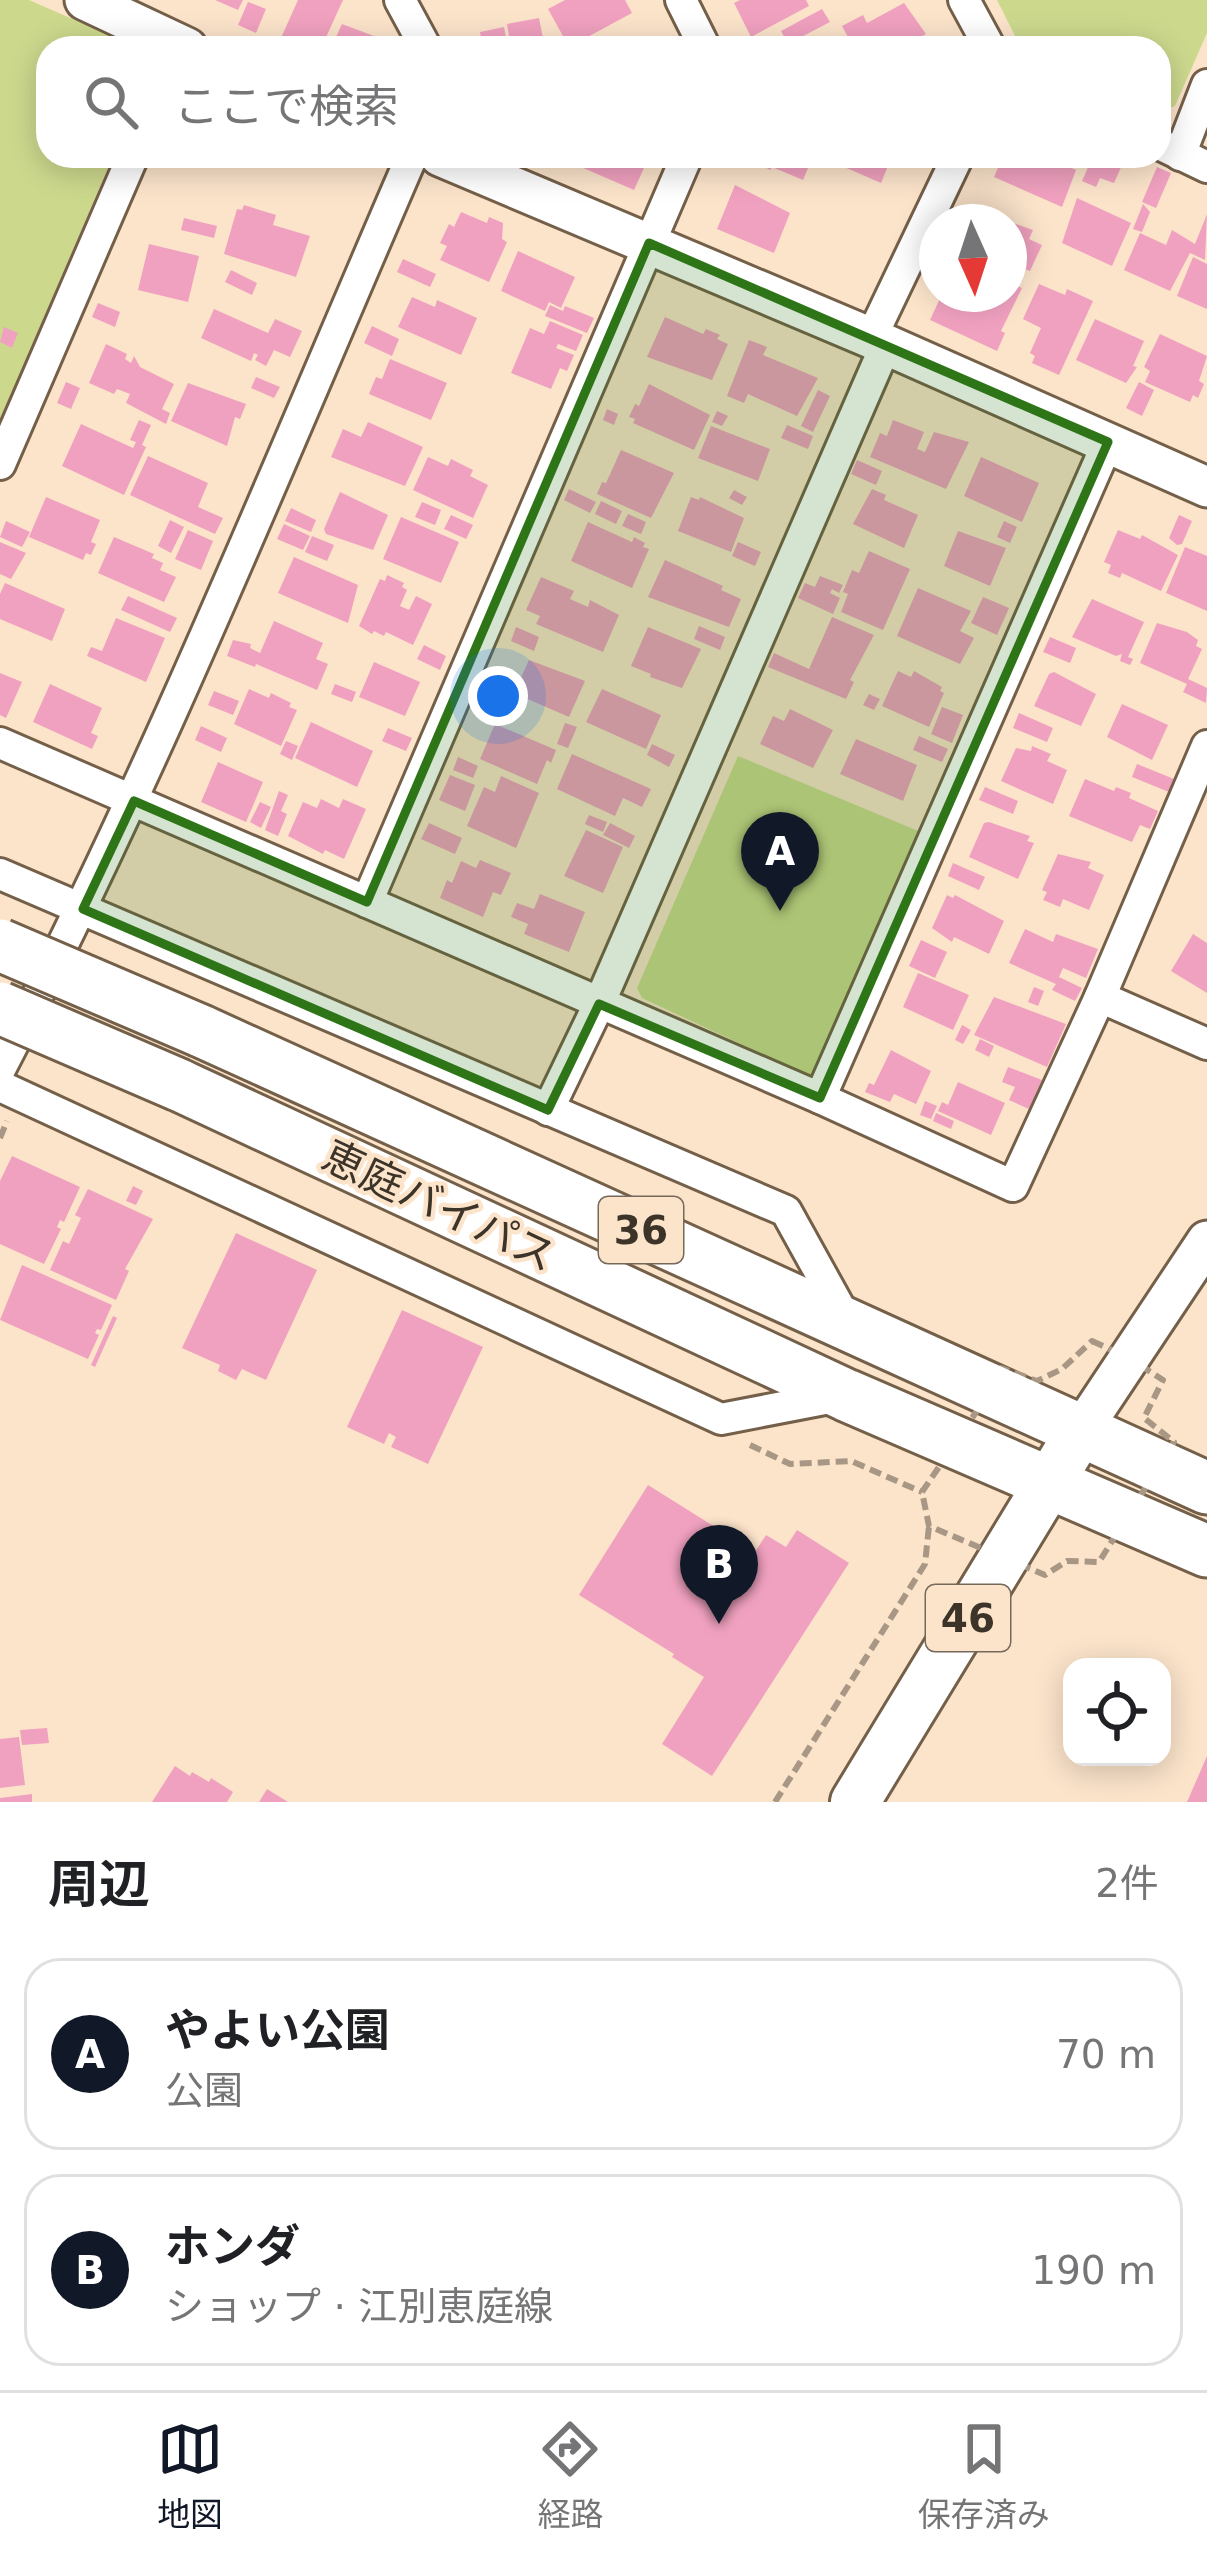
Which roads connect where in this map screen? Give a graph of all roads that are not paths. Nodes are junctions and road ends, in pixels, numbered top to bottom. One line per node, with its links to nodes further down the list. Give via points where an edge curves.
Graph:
1 (85, 0): 5 (street)
2 (400, 0): 6 (street)
3 (681, 0): 7 (street)
4 (964, 0): 8 (street)
5 (159, 36)
6 (420, 36)
7 (699, 36)
8 (984, 36)
9 (1207, 85): 10 (street)
10 (1182, 155)
11 (128, 168): 19 (street)
12 (407, 168): 23 (street)
13 (469, 168): 16 (street)
14 (682, 168): 16 (street)
15 (953, 168): 17 (street)
16 (649, 243): 17 (street); 25 (street)
17 (878, 342): 18 (street); 29 (street)
18 (1108, 442): 20 (street); 34 (street)
19 (0, 464)
20 (1207, 487)
21 (0, 743): 23 (street)
22 (1207, 746): 28 (street)
23 (134, 801): 25 (street); 26 (street)
24 (0, 874): 26 (street)
25 (367, 902): 29 (street)
26 (83, 909): 32 (street); 35 (street)
27 (0, 945): 37 (highway, 恵庭バイパス / 36, bridge)
28 (1100, 997): 31 (street); 34 (street, via 1013,1186)
29 (599, 1004): 34 (street); 35 (street)
30 (0, 1008): 38 (highway, 恵庭バイパス / 36, bridge)
31 (1207, 1044)
32 (0, 1069)
33 (0, 1086): 38 (street, via 721,1419)
34 (820, 1098)
35 (548, 1110): 37 (street, via 786,1211)
36 (1207, 1241): 39 (street)
37 (848, 1323): 39 (highway, 恵庭バイパス / 36)
38 (846, 1395): 40 (highway, 恵庭バイパス / 36)
39 (1080, 1432): 40 (main road, 46); 41 (highway, 恵庭バイパス / 36)
40 (1048, 1485): 42 (highway, 恵庭バイパス / 36); 43 (main road, 46)
41 (1207, 1488)
42 (1207, 1551)
43 (855, 1802)

